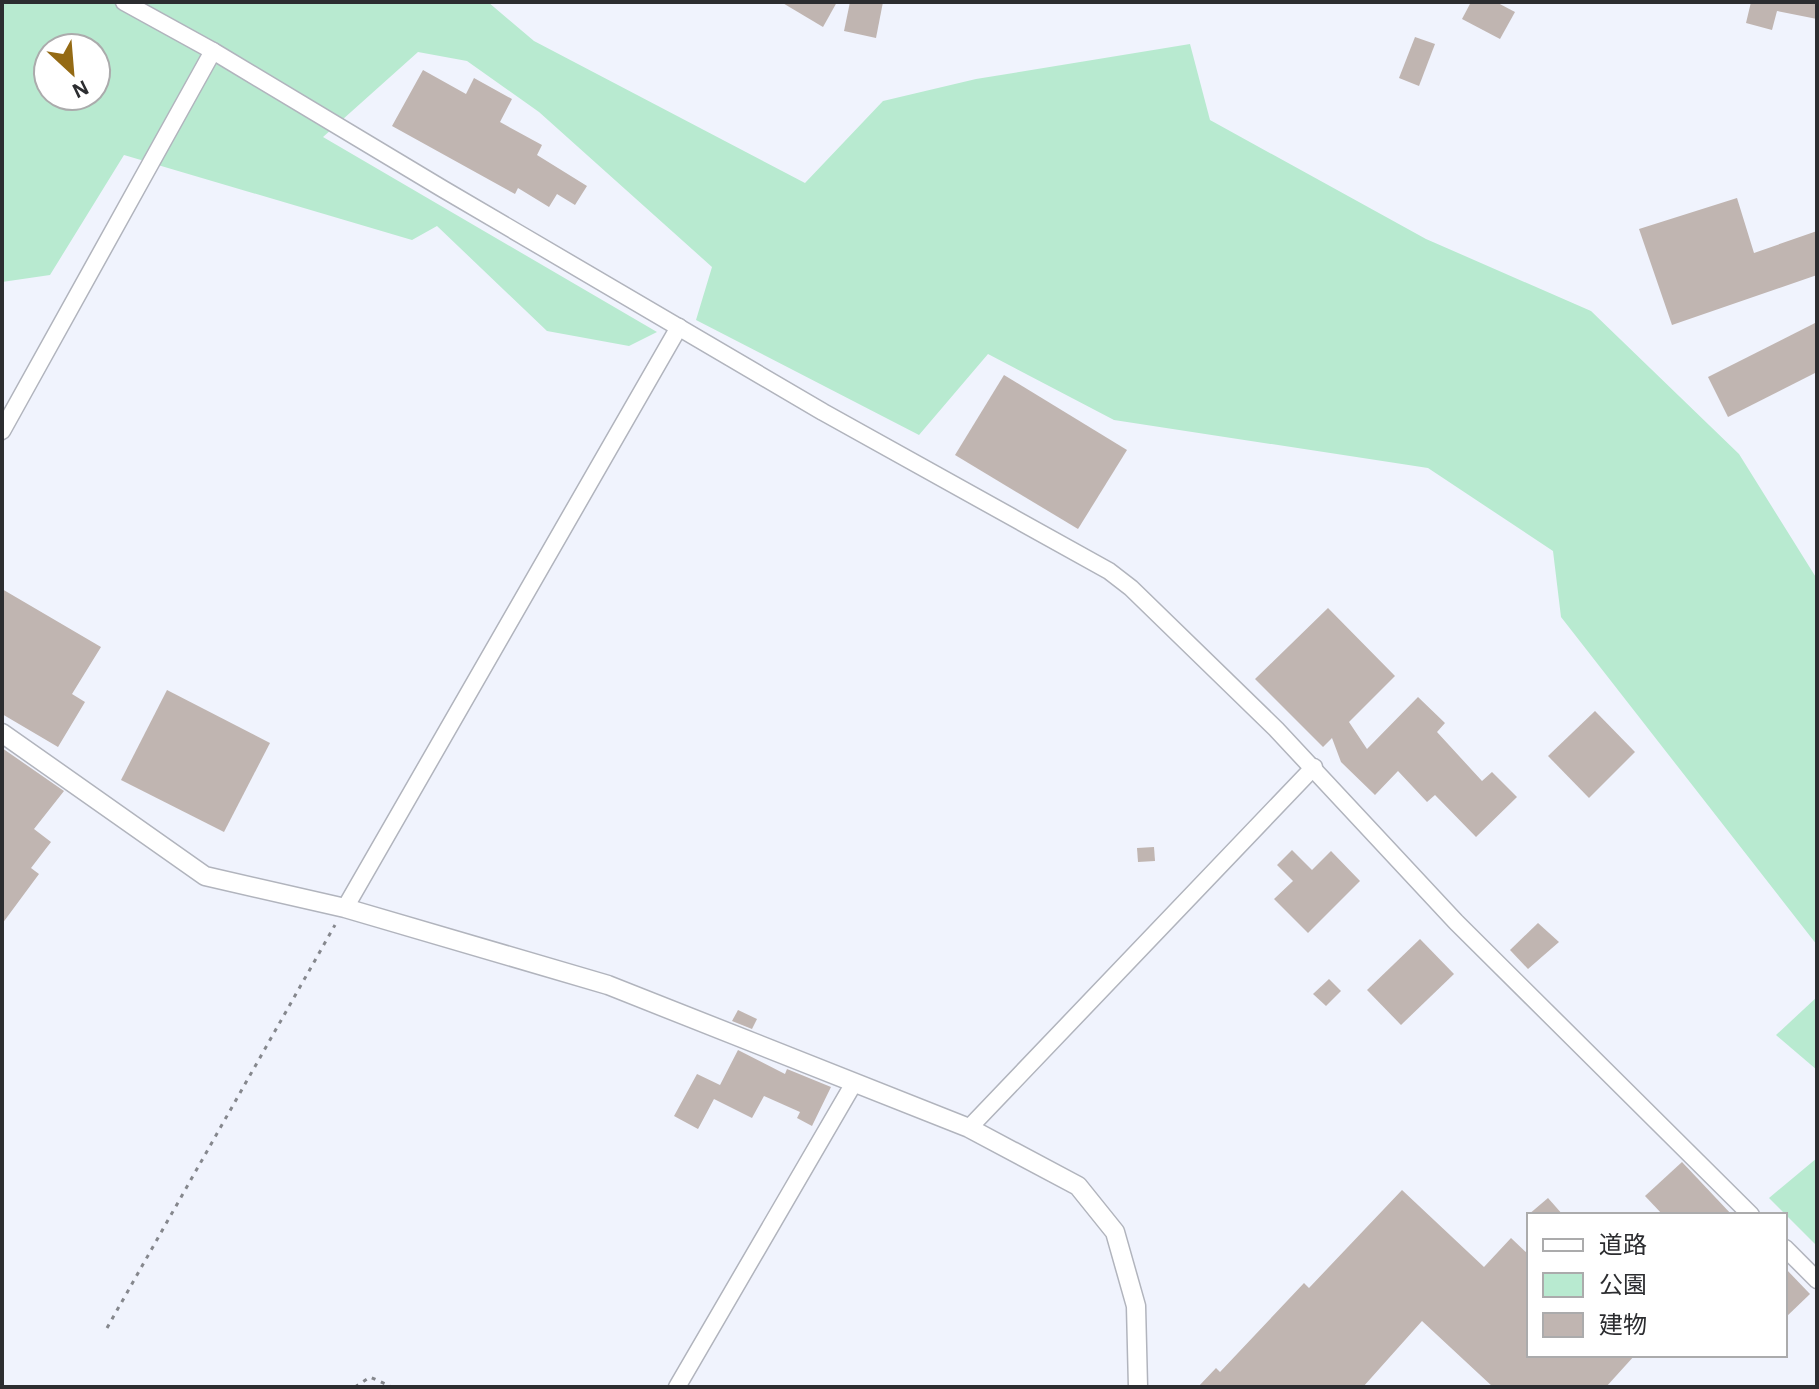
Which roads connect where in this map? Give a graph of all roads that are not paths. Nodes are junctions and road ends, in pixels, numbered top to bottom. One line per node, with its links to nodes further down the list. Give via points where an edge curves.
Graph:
1 (124, 2): 2 (street)
2 (213, 51): 3 (street); 4 (street)
3 (679, 327): 6 (street, via 1109,571); 7 (street)
4 (2, 431)
5 (2, 733): 7 (street, via 205,876)
6 (1314, 767): 9 (street); 10 (street, via 1456,922)
7 (345, 908): 8 (street, via 608,985)
8 (854, 1083): 9 (street); 13 (street)
9 (969, 1128): 14 (street, via 1078,1186 1115,1232 1136,1306)
10 (1749, 1213)
11 (1787, 1250): 12 (street)
12 (1817, 1280)
13 (677, 1387)
14 (1138, 1387)

